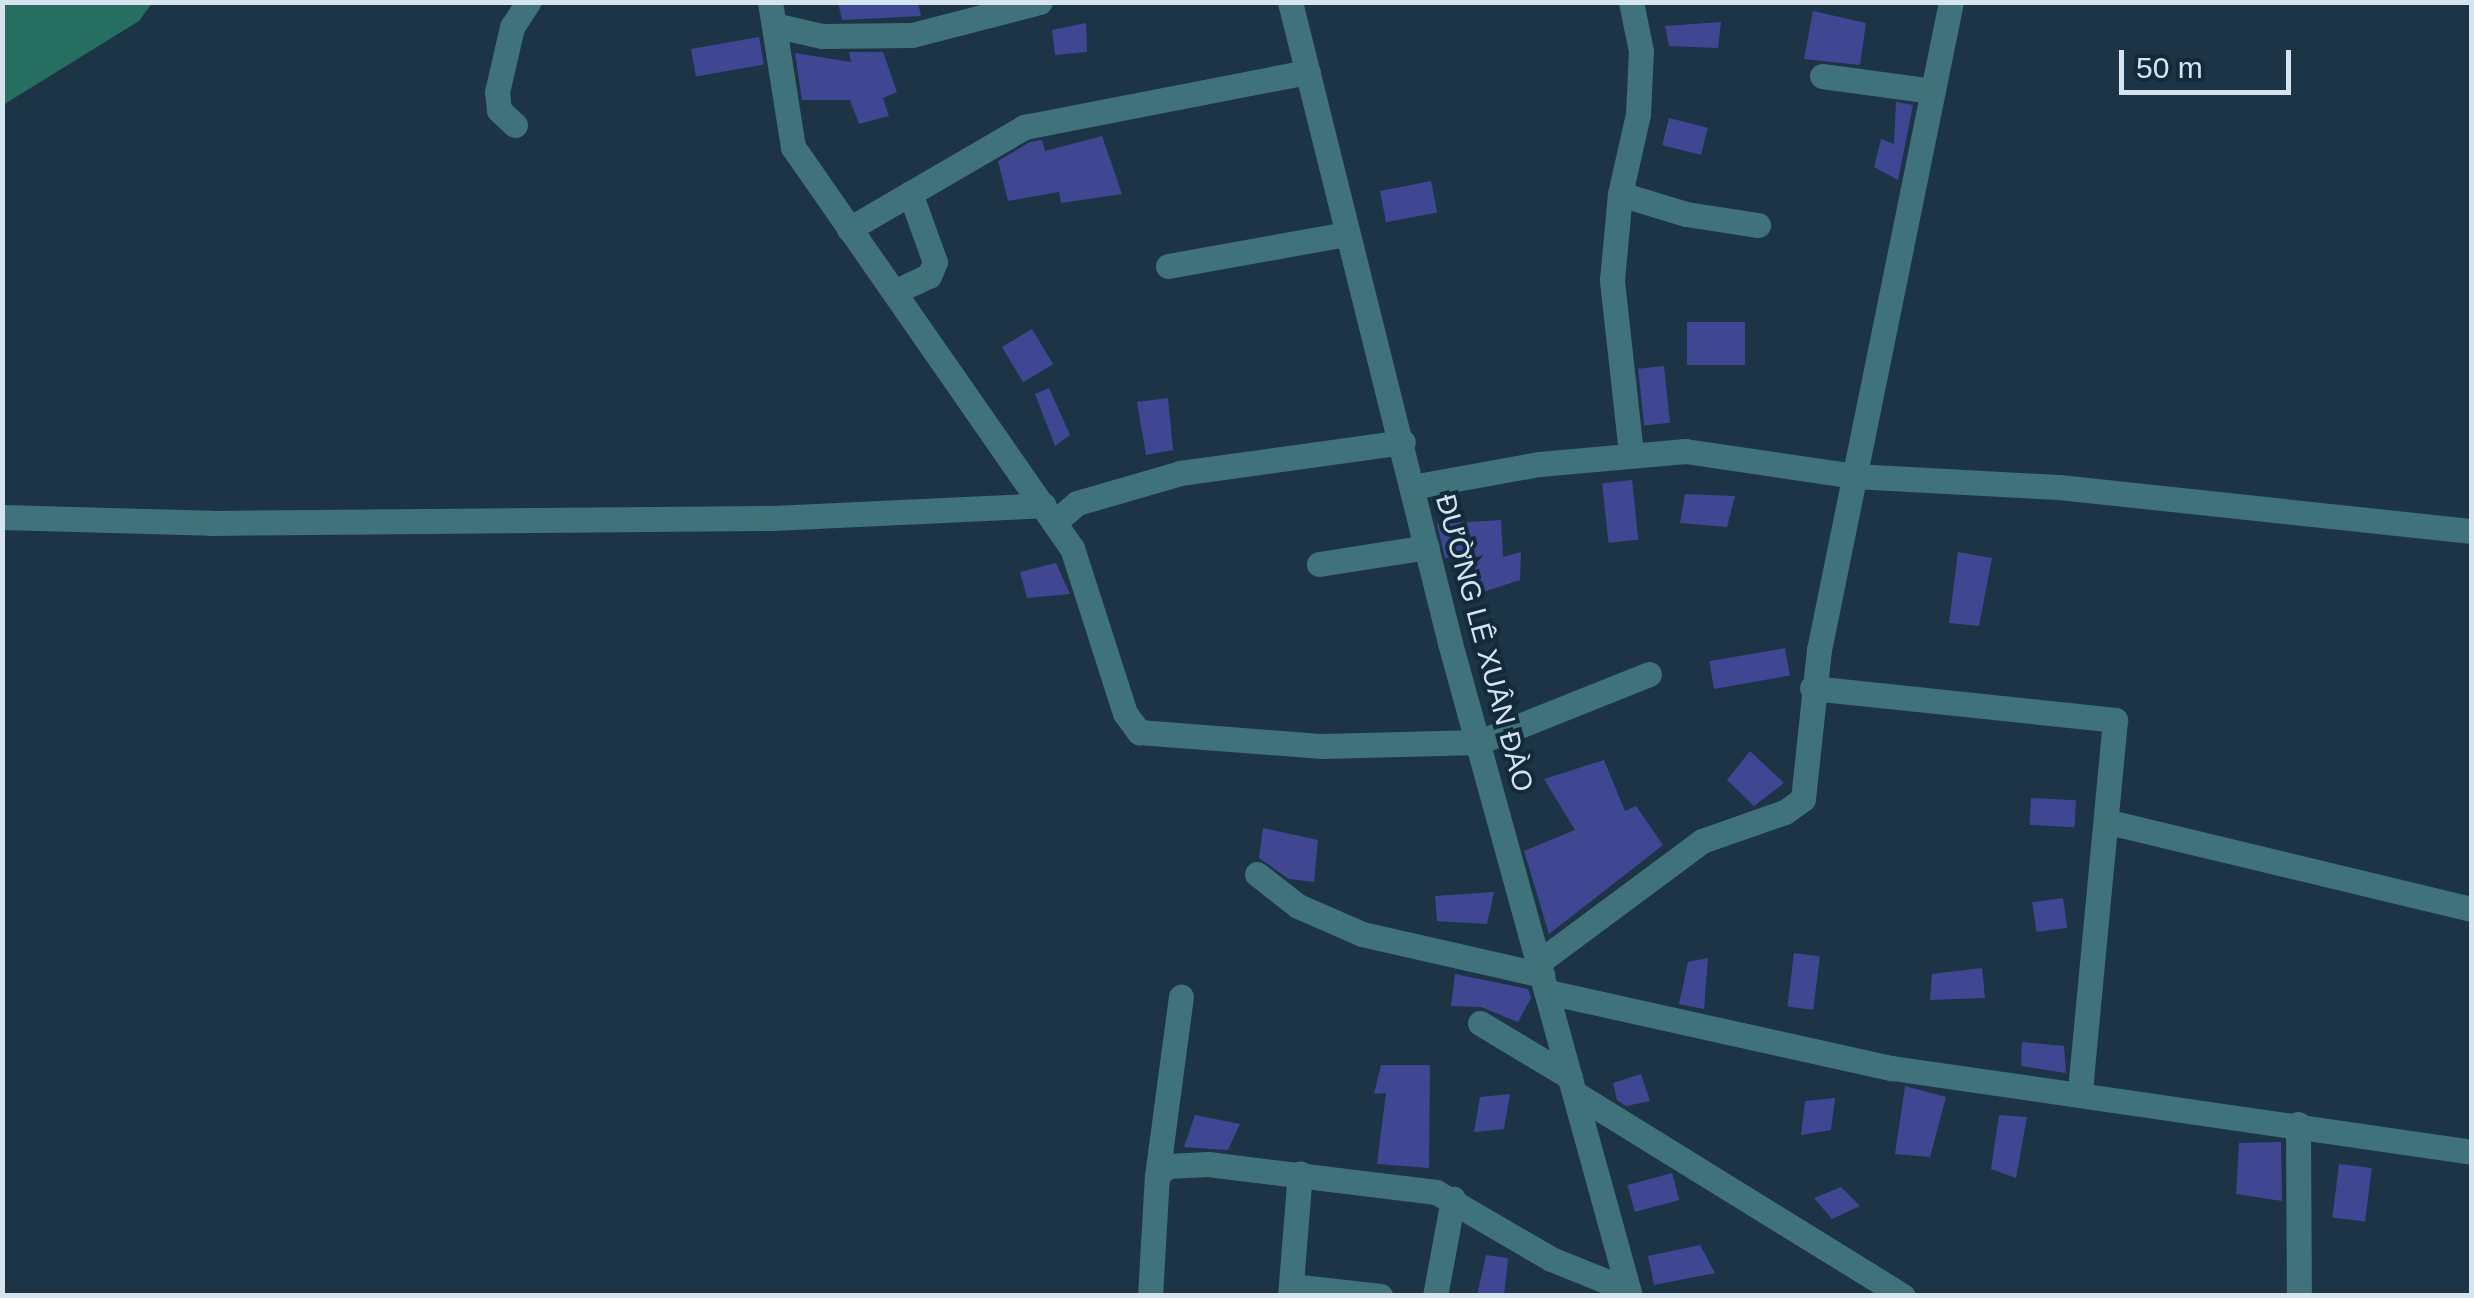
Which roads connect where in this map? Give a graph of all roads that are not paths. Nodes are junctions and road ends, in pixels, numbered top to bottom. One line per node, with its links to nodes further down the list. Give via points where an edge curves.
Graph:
1 (528, 2): 10 (street, via 512,27 497,92 500,110)
2 (1040, 2): 6 (street, via 912,35 822,36)
3 (1290, 2): 7 (street, ĐƯỜNG LÊ XUÂN ĐÀO)
4 (1631, 2): 12 (street, via 1641,51 1638,114)
5 (1951, 2): 9 (street)
6 (774, 14): 14 (street, via 789,136)
7 (1308, 72): 11 (street, via 1046,120 997,140); 15 (street, ĐƯỜNG LÊ XUÂN ĐÀO)
8 (1822, 76): 9 (street)
9 (1933, 91): 20 (street)
10 (515, 125)
11 (910, 194): 14 (street); 17 (street, via 935,262 929,276)
12 (1620, 194): 13 (street, via 1686,214); 19 (street, via 1612,280)
13 (1758, 225)
14 (850, 229): 17 (street)
15 (1346, 234): 16 (street); 18 (street, ĐƯỜNG LÊ XUÂN ĐÀO)
16 (1168, 266)
17 (894, 292): 22 (street)
18 (1402, 442): 21 (street, ĐƯỜNG LÊ XUÂN ĐÀO); 22 (street, via 1180,472)
19 (1631, 453): 20 (street, via 1722,454); 21 (street)
20 (1854, 476): 24 (street, via 2058,486); 28 (street)
21 (1412, 487): 25 (street, ĐƯỜNG LÊ XUÂN ĐÀO)
22 (1049, 514): 23 (street, via 211,524); 29 (street, via 1090,591 1125,713 1139,732 1322,746)
23 (2, 517)
24 (2472, 532)
25 (1427, 547): 26 (street); 29 (street, ĐƯỜNG LÊ XUÂN ĐÀO)
26 (1320, 564)
27 (1649, 674): 29 (street)
28 (1812, 688): 30 (street, via 2111,716 2118,731); 33 (street, via 1803,799 1702,841)
29 (1479, 742): 33 (street, ĐƯỜNG LÊ XUÂN ĐÀO)
30 (2110, 822): 32 (street); 37 (street)
31 (1258, 874): 33 (street, via 1298,906 1362,934)
32 (2472, 909)
33 (1543, 976): 36 (street, ĐƯỜNG LÊ XUÂN ĐÀO); 37 (street, via 1892,1068)
34 (1181, 997): 41 (street)
35 (1480, 1023): 36 (street)
36 (1573, 1086): 44 (street, ĐƯỜNG LÊ XUÂN ĐÀO); 48 (street)
37 (2080, 1092): 38 (street)
38 (2298, 1124): 39 (street); 49 (street)
39 (2472, 1152)
40 (1300, 1173): 41 (street, via 1208,1164 1167,1166); 42 (street); 43 (street)
41 (1157, 1176): 45 (street)
42 (1453, 1199): 44 (street, via 1551,1259); 47 (street)
43 (1290, 1291): 46 (street)
44 (1629, 1293)
45 (1150, 1296)
46 (1380, 1296)
47 (1434, 1296)
48 (1903, 1296)
49 (2300, 1296)

